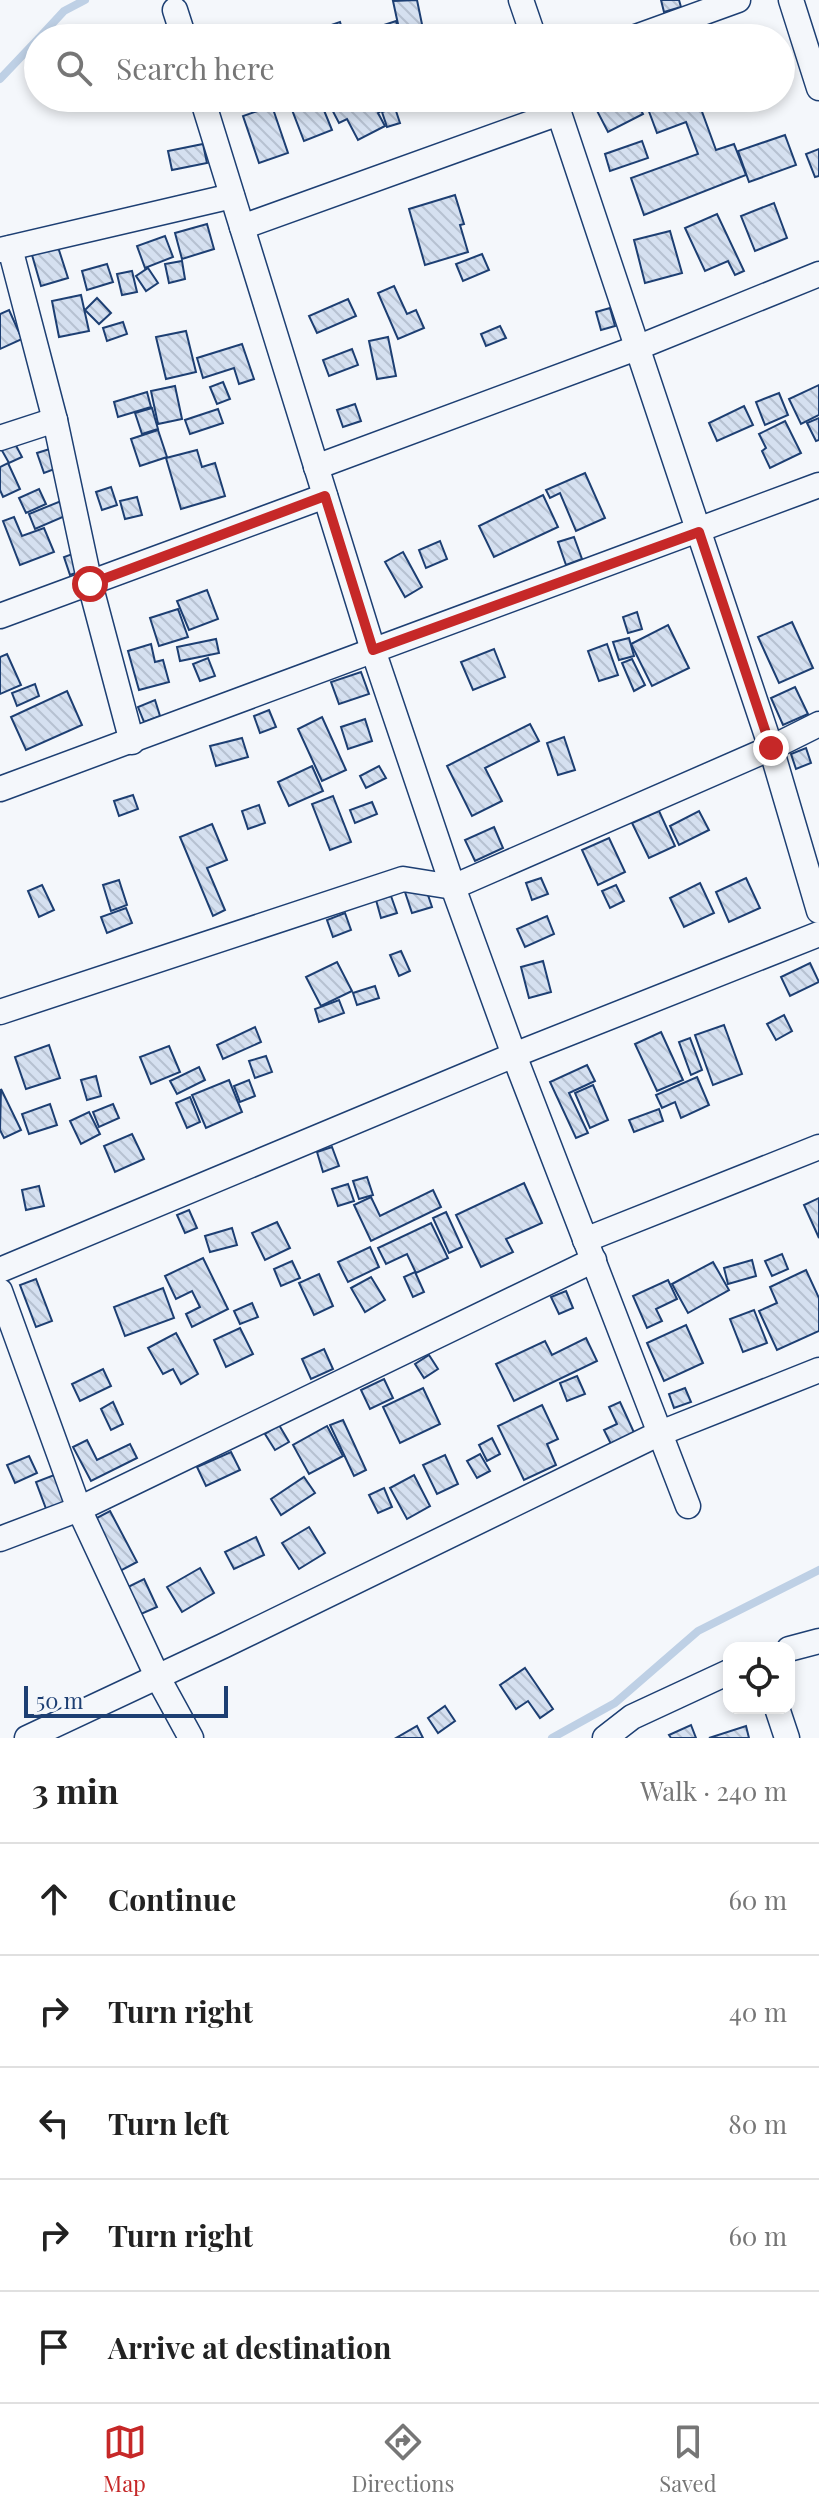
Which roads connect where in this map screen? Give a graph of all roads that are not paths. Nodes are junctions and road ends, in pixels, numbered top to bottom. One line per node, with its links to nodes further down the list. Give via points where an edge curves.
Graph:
1 (521, 0): 6 (street)
2 (738, 0): 7 (street)
3 (791, 0): 8 (street)
4 (175, 10): 5 (street)
5 (180, 24)
6 (529, 24)
7 (672, 24)
8 (819, 88)
9 (206, 112): 12 (street)
10 (538, 112): 13 (street)
11 (558, 112): 16 (street)
12 (232, 196): 13 (street); 14 (street)
13 (242, 227): 19 (street)
14 (5, 249): 17 (street)
15 (819, 274): 16 (street)
16 (639, 347): 19 (street); 22 (street)
17 (55, 420): 18 (street); 23 (street)
18 (0, 438)
19 (316, 467): 21 (street)
20 (819, 485): 22 (street)
21 (325, 496): 23 (street); 25 (street)
22 (699, 532): 25 (street); 28 (street)
23 (90, 584): 24 (street); 27 (street)
24 (0, 616)
25 (373, 650): 27 (street); 30 (street)
26 (819, 724): 28 (street)
27 (132, 742): 29 (street)
28 (771, 748): 30 (street); 31 (street)
29 (0, 789)
30 (453, 887): 33 (street, via 403,879); 34 (street)
31 (819, 911)
32 (819, 934): 34 (street)
33 (0, 1012)
34 (514, 1055): 36 (street); 37 (street)
35 (819, 1147): 36 (street)
36 (590, 1250): 40 (street); 42 (street)
37 (0, 1270)
38 (0, 1291): 42 (street)
39 (819, 1370): 40 (street)
40 (658, 1434): 41 (street); 47 (street)
41 (688, 1506)
42 (79, 1509): 43 (street); 47 (street)
43 (0, 1539)
44 (819, 1641): 45 (street)
45 (795, 1647)
46 (723, 1675): 51 (street, via 632,1717)
47 (157, 1676): 49 (street); 50 (street)
48 (779, 1714): 52 (street)
49 (27, 1738)
50 (191, 1738)
51 (605, 1738)
52 (787, 1738)

